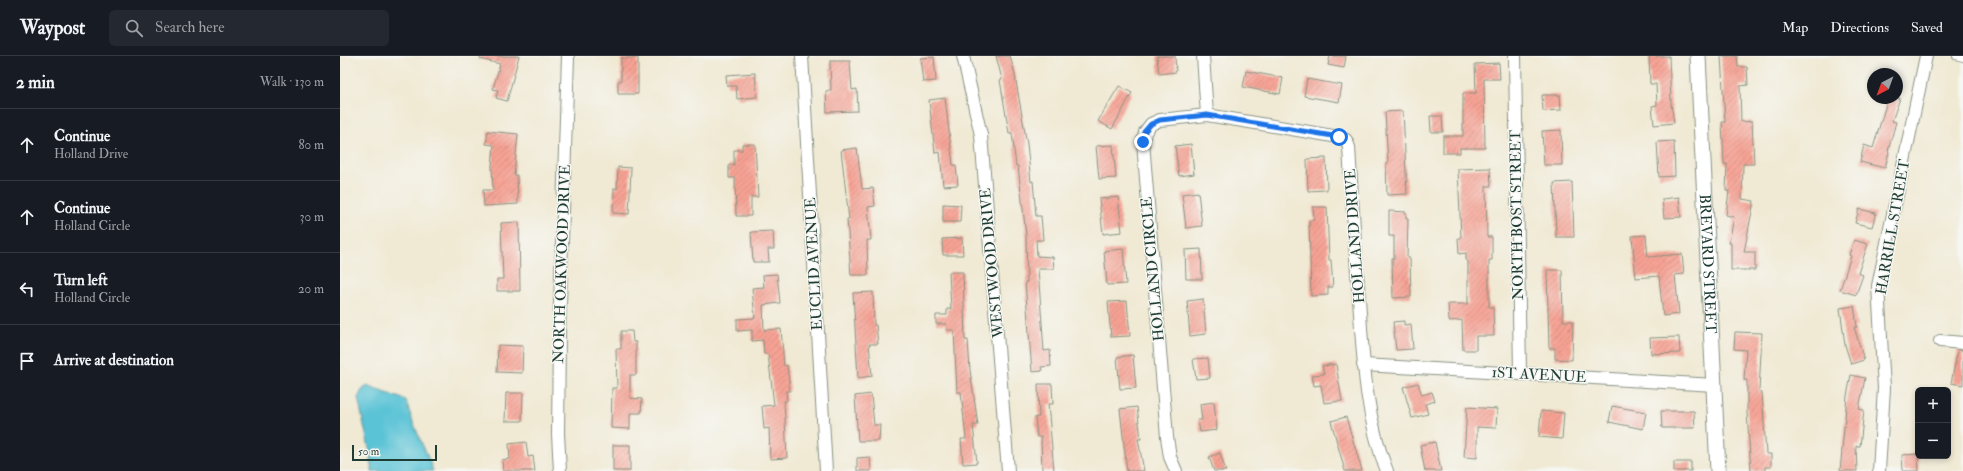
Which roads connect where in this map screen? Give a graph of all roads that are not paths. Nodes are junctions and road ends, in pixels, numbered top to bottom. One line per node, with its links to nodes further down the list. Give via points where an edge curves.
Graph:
1 (568, 56): 16 (street, NORTH OAKWOOD DRIVE, via 559,336)
2 (802, 56): 17 (street, EUCLID AVENUE)
3 (964, 56): 18 (street, WESTWOOD DRIVE, via 981,135)
4 (1203, 56): 10 (street)
5 (1515, 56): 14 (street, NORTH BOST STREET)
6 (1698, 56): 15 (street, BREVARD STREET, via 1711,350)
7 (1926, 56): 22 (street, HARRILL STREET, via 1878,286 1884,388)
8 (1956, 56): 9 (lane)
9 (1963, 58)
10 (1207, 115): 13 (street, HOLLAND DRIVE, via 1346,140); 19 (street, HOLLAND CIRCLE, via 1160,120 1151,124 1144,132 1143,142 1167,437 1170,457)
11 (1940, 341): 12 (street)
12 (1963, 343)
13 (1363, 365): 14 (street, 1ST AVENUE); 20 (street, HOLLAND DRIVE, via 1369,409)
14 (1520, 374): 15 (street, 1ST AVENUE)
15 (1715, 385): 21 (street, BREVARD STREET)
16 (560, 471)
17 (826, 471)
18 (1008, 471)
19 (1176, 471)
20 (1387, 471)
21 (1718, 471)
22 (1879, 471)

